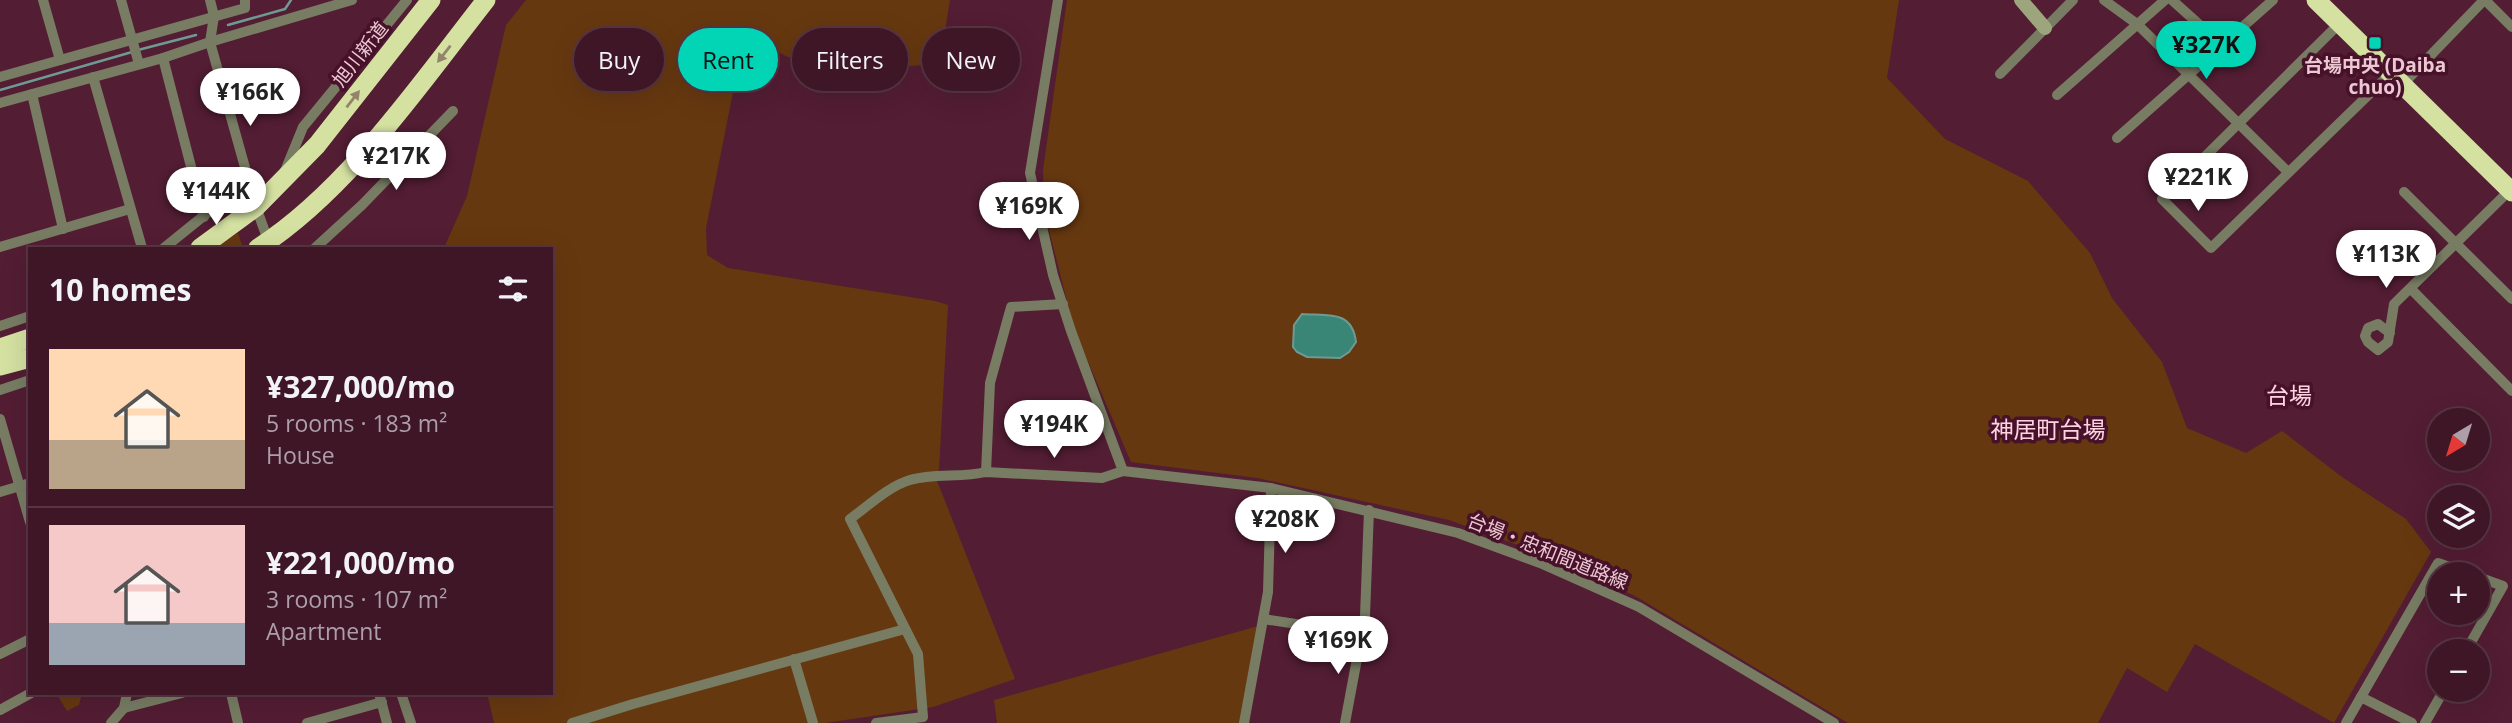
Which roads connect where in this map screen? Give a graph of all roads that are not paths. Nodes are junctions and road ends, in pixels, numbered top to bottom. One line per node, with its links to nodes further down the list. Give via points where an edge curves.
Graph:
1 (43, 0): 28 (street)
2 (121, 0): 26 (street)
3 (210, 0): 19 (street)
4 (245, 0): 19 (street, via 245,8)
5 (352, 0): 18 (street)
6 (407, 0): 42 (street, via 303,127)
7 (431, 0): 42 (highway, 旭川新道, one-way to 7, via 317,145)
8 (486, 0): 50 (highway, one-way to 50, via 368,147)
9 (1058, 0): 58 (street, via 1030,173)
10 (2021, 0): 23 (street)
11 (2074, 0): 23 (street)
12 (2104, 0): 21 (street)
13 (2165, 0): 21 (street)
14 (2172, 0): 25 (street)
15 (2273, 0): 25 (street)
16 (2316, 0): 20 (highway)
17 (2485, 0): 22 (street); 33 (street)
18 (335, 2): 24 (street)
19 (214, 16): 24 (street); 26 (street)
20 (2340, 23): 33 (highway); 38 (street)
21 (2137, 24): 30 (street); 35 (street)
22 (2512, 27)
23 (2045, 28): 29 (street)
24 (210, 42): 27 (street); 41 (street)
25 (2222, 45): 30 (street)
26 (136, 52): 27 (street); 28 (street); 32 (street)
27 (163, 58): 47 (street)
28 (60, 60): 31 (street)
29 (2000, 74)
30 (2190, 74): 38 (street); 39 (street)
31 (0, 77)
32 (93, 77): 34 (street); 46 (street)
33 (2397, 79): 40 (street); 43 (highway)
34 (32, 94): 36 (street); 48 (street)
35 (2057, 95)
36 (0, 103)
37 (453, 111): 55 (street)
38 (2239, 124): 40 (street); 40 (street, via 2162,199 2211,248)
39 (2117, 138)
40 (2288, 172)
41 (248, 180): 45 (street); 47 (street)
42 (280, 183): 45 (highway, 旭川新道)
43 (2511, 191): 49 (street)
44 (2404, 192): 49 (street)
45 (256, 207): 50 (street); 54 (highway, 旭川新道)
46 (130, 209): 48 (street); 52 (street)
47 (204, 217): 53 (street)
48 (63, 229): 51 (street)
49 (2456, 244): 56 (street); 57 (street)
50 (266, 246)
51 (0, 247)
52 (142, 247)
53 (165, 247)
54 (201, 247)
55 (316, 247)
56 (2411, 289): 61 (street, via 2395,303); 68 (street)
57 (2512, 299)
58 (1063, 304): 70 (street); 71 (street, via 1011,307 990,383)
59 (28, 317): 60 (street)
60 (0, 326)
61 (2390, 333)
62 (28, 339): 63 (highway)
63 (0, 348)
64 (28, 359): 65 (highway)
65 (0, 366)
66 (28, 381): 67 (street)
67 (0, 390)
68 (2512, 391)
69 (0, 419): 72 (street)
70 (1123, 471): 71 (street, 台場・忠和間道路線, via 1102,478); 73 (street, 台場・忠和間道路線)
71 (986, 472): 81 (street, 台場・忠和間道路線, via 909,480 850,519)
72 (25, 485): 74 (street); 75 (street)
73 (1271, 488): 76 (street, 台場・忠和間道路線); 80 (street)
74 (0, 492)
75 (28, 507)
76 (1369, 510): 82 (street); 106 (street, 台場・忠和間道路線, via 1458,533 1639,607)
77 (2490, 581): 79 (street, via 2503,586)
78 (2427, 582): 91 (street)
79 (2490, 609)
80 (1263, 619): 82 (street); 104 (street)
81 (905, 629): 85 (street); 103 (street, via 918,654 923,717)
82 (1362, 634): 105 (street)
83 (28, 640): 84 (street)
84 (0, 654)
85 (794, 659): 101 (street); 102 (street)
86 (28, 695): 95 (street)
87 (127, 695): 94 (street)
88 (175, 695): 94 (street)
89 (231, 695): 97 (street)
90 (402, 695): 100 (street)
91 (2361, 697): 107 (street); 108 (street)
92 (380, 698): 98 (street); 99 (street)
93 (2437, 702): 109 (street)
94 (124, 709): 96 (street)
95 (0, 710)
96 (111, 723)
97 (238, 723)
98 (307, 723)
99 (387, 723)
100 (411, 723)
101 (572, 723)
102 (813, 723)
103 (876, 723)
104 (1244, 723)
105 (1345, 723)
106 (1834, 723)
107 (2346, 723)
108 (2412, 723)
109 (2425, 723)

